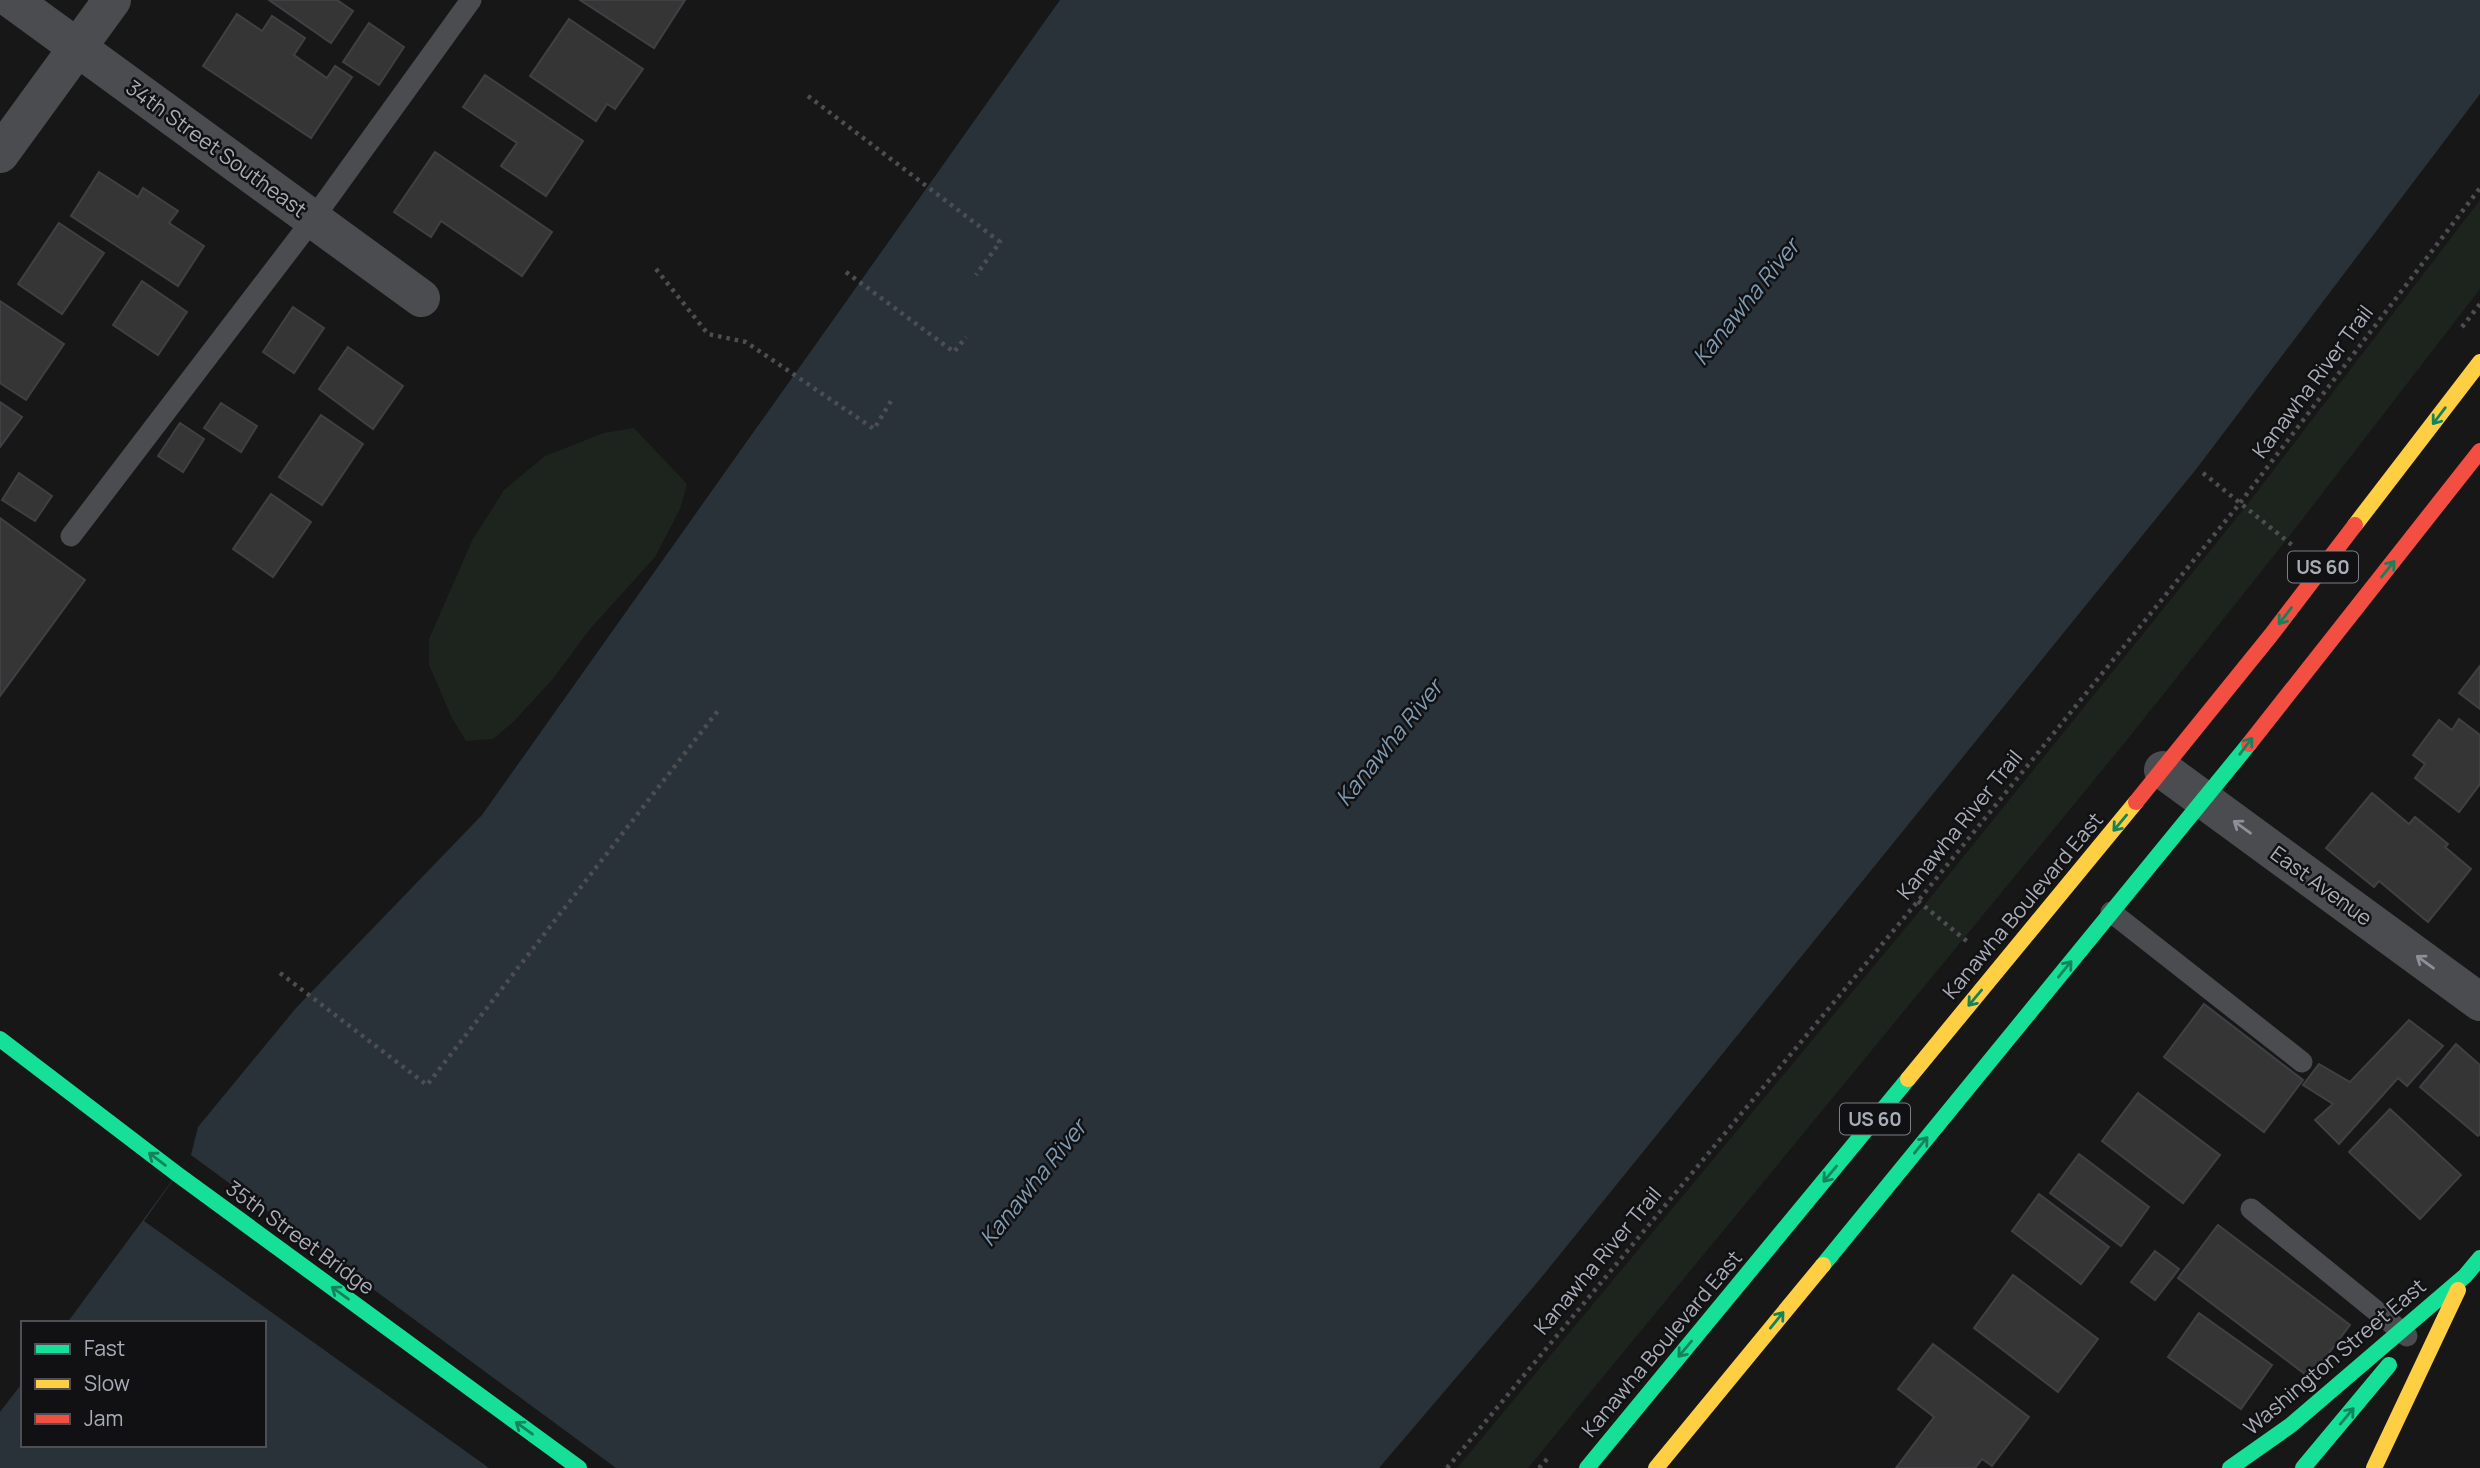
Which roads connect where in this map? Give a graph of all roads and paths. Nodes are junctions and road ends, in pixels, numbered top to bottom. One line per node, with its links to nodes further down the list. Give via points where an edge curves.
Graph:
1 (12, 0): 4 (street, 34th Street Southeast)
2 (112, 0): 4 (street)
3 (471, 0): 8 (lane)
4 (77, 47): 6 (street); 8 (street, 34th Street Southeast)
5 (808, 96): 11 (path, via 1000,242)
6 (0, 154)
7 (2480, 188): 18 (path, Kanawha River Trail)
8 (313, 219): 12 (street, 34th Street Southeast); 19 (lane)
9 (656, 268): 15 (path, via 708,334 746,342 874,429)
10 (846, 272): 13 (path, via 954,352)
11 (976, 275)
12 (421, 298)
13 (966, 337)
14 (2480, 362): 20 (main road, Kanawha Boulevard East / US 60, one-way to 20)
15 (891, 401)
16 (2480, 451): 23 (main road, US 60, one-way to 16)
17 (2203, 473): 18 (path)
18 (2240, 503): 20 (path, via 2293,546); 24 (path, Kanawha River Trail)
19 (71, 536)
20 (2327, 562): 22 (main road, Kanawha Boulevard East / US 60, one-way to 22)
21 (720, 708): 27 (path, via 427,1085)
22 (2162, 770): 23 (street, East Avenue); 39 (main road, Kanawha Boulevard East / US 60, one-way to 39)
23 (2204, 800): 25 (main road, US 60); 28 (street, East Avenue, one-way to 23)
24 (1919, 901): 26 (path); 38 (path, Kanawha River Trail)
25 (2111, 912): 30 (lane); 40 (main road, US 60, one-way to 25)
26 (1970, 944)
27 (280, 973)
28 (2480, 1002)
29 (0, 1039): 37 (main road, 35th Street Bridge, one-way to 29)
30 (2302, 1062)
31 (2251, 1209): 34 (lane)
32 (2480, 1258): 33 (main road, Washington Street East)
33 (2465, 1276): 34 (main road); 35 (main road, Washington Street East)
34 (2406, 1335): 35 (lane); 36 (main road, Washington Street East); 43 (main road, one-way to 34)
35 (2428, 1353): 44 (main road, Washington Street East)
36 (2291, 1425): 41 (main road, Washington Street East); 42 (main road)
37 (579, 1468)
38 (1447, 1468)
39 (1587, 1468)
40 (1656, 1468)
41 (2230, 1468)
42 (2250, 1468)
43 (2303, 1468)
44 (2374, 1468)

